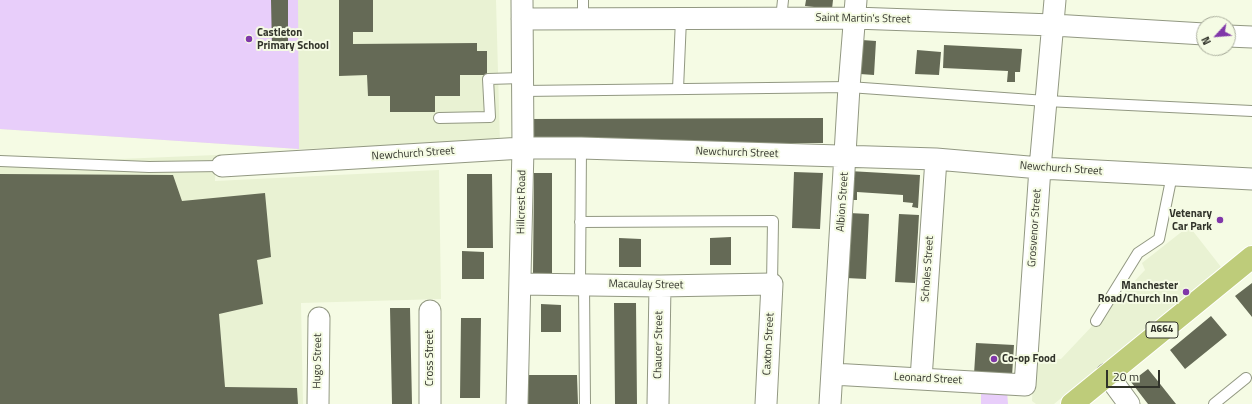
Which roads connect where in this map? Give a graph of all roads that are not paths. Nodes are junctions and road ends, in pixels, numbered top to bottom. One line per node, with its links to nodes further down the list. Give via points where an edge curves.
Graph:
1 (1055, 0): 7 (street, Grosvenor Street)
2 (782, 9): 3 (street, Saint Martin's Street); 6 (street, Saint Martin's Street)
3 (855, 9): 7 (street, Saint Martin's Street); 12 (street, Albion Street)
4 (522, 10): 5 (street, Saint Martin's Street); 11 (street, Hillcrest Road)
5 (583, 10): 6 (street, Saint Martin's Street)
6 (681, 19): 13 (lane)
7 (1053, 25): 8 (street, Saint Martin's Street); 14 (street, Grosvenor Street)
8 (1196, 34)
9 (1236, 36): 10 (street)
10 (1252, 37)
11 (523, 84): 13 (lane); 16 (lane, via 488,79 490,116); 17 (street, Hillcrest Road)
12 (849, 87): 13 (lane); 14 (lane); 19 (street, Albion Street)
13 (678, 89)
14 (1046, 101): 15 (lane); 23 (street, Grosvenor Street)
15 (1252, 111)
16 (439, 118)
17 (523, 148): 18 (street, Newchurch Street); 22 (street, Newchurch Street); 28 (street, Hillcrest Road)
18 (581, 148): 19 (street, Newchurch Street); 26 (lane)
19 (846, 156): 20 (street, Newchurch Street); 35 (street, Albion Street)
20 (936, 158): 23 (street, Newchurch Street); 38 (street, Scholes Street)
21 (0, 161): 22 (lane, via 149,167)
22 (222, 166)
23 (1040, 168): 24 (street, Newchurch Street); 39 (street, Grosvenor Street)
24 (1172, 175): 25 (street, Newchurch Street); 34 (lane, via 1159,239 1138,253)
25 (1252, 179)
26 (580, 222): 29 (lane); 30 (lane, via 773,221)
27 (1252, 257): 36 (main road, A664)
28 (520, 284): 29 (street, Macaulay Street); 42 (street, Hillcrest Road)
29 (582, 284): 31 (street, Macaulay Street); 43 (lane)
30 (772, 284): 31 (street, Macaulay Street); 45 (street, Caxton Street)
31 (660, 286): 44 (street, Chaucer Street)
32 (430, 312): 41 (street, Cross Street)
33 (319, 318): 40 (street, Hugo Street)
34 (1096, 321)
35 (832, 374): 38 (street, Leonard Street); 46 (street, Albion Street)
36 (1107, 374): 47 (main road, A664); 48 (street)
37 (1246, 378): 49 (lane)
38 (921, 379): 39 (street, Leonard Street)
39 (1025, 384)
40 (318, 404)
41 (430, 404)
42 (517, 404)
43 (585, 404)
44 (658, 404)
45 (766, 404)
46 (830, 404)
47 (1072, 404)
48 (1130, 404)
49 (1214, 404)

